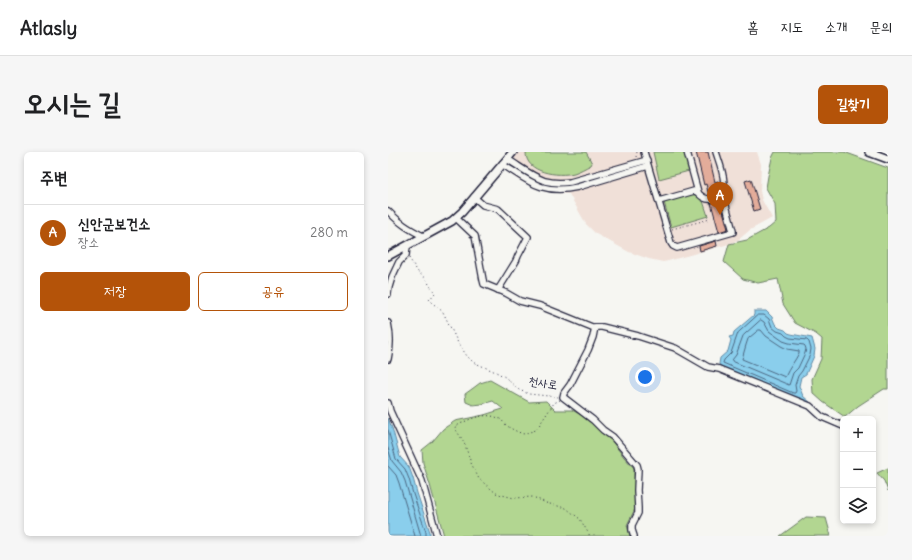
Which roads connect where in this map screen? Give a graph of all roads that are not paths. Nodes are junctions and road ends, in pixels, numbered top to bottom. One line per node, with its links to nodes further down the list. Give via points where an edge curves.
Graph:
1 (513, 152): 7 (main road)
2 (687, 152): 10 (street)
3 (716, 152): 9 (street, via 723,178)
4 (869, 152): 6 (main road)
5 (644, 153): 8 (street)
6 (888, 159)
7 (505, 161): 8 (street, via 534,184 555,189 578,187); 11 (main road)
8 (647, 163): 12 (street)
9 (722, 191): 10 (street, via 717,197 707,199 702,198); 12 (street, via 733,232 677,248 671,243)
10 (698, 192): 12 (street)
11 (474, 197): 14 (main road); 18 (street, via 483,205 498,209 528,237)
12 (659, 201)
13 (388, 211): 15 (street, via 402,224)
14 (456, 218): 15 (main road); 18 (street, via 476,236 484,284)
15 (423, 236): 16 (main road)
16 (407, 246): 17 (main road); 19 (street, via 406,254 392,277)
17 (388, 256)
18 (498, 290): 21 (street, via 520,301)
19 (388, 294)
20 (388, 323): 22 (street, via 391,346)
21 (595, 327): 24 (street, via 631,334 675,348 708,367 719,369 810,406 822,417); 26 (street, 천사로, via 588,350 563,398 613,437 636,465 638,514 632,525)
22 (388, 359)
23 (388, 403): 25 (street, via 422,481)
24 (840, 425)
25 (437, 536)
26 (634, 536)

